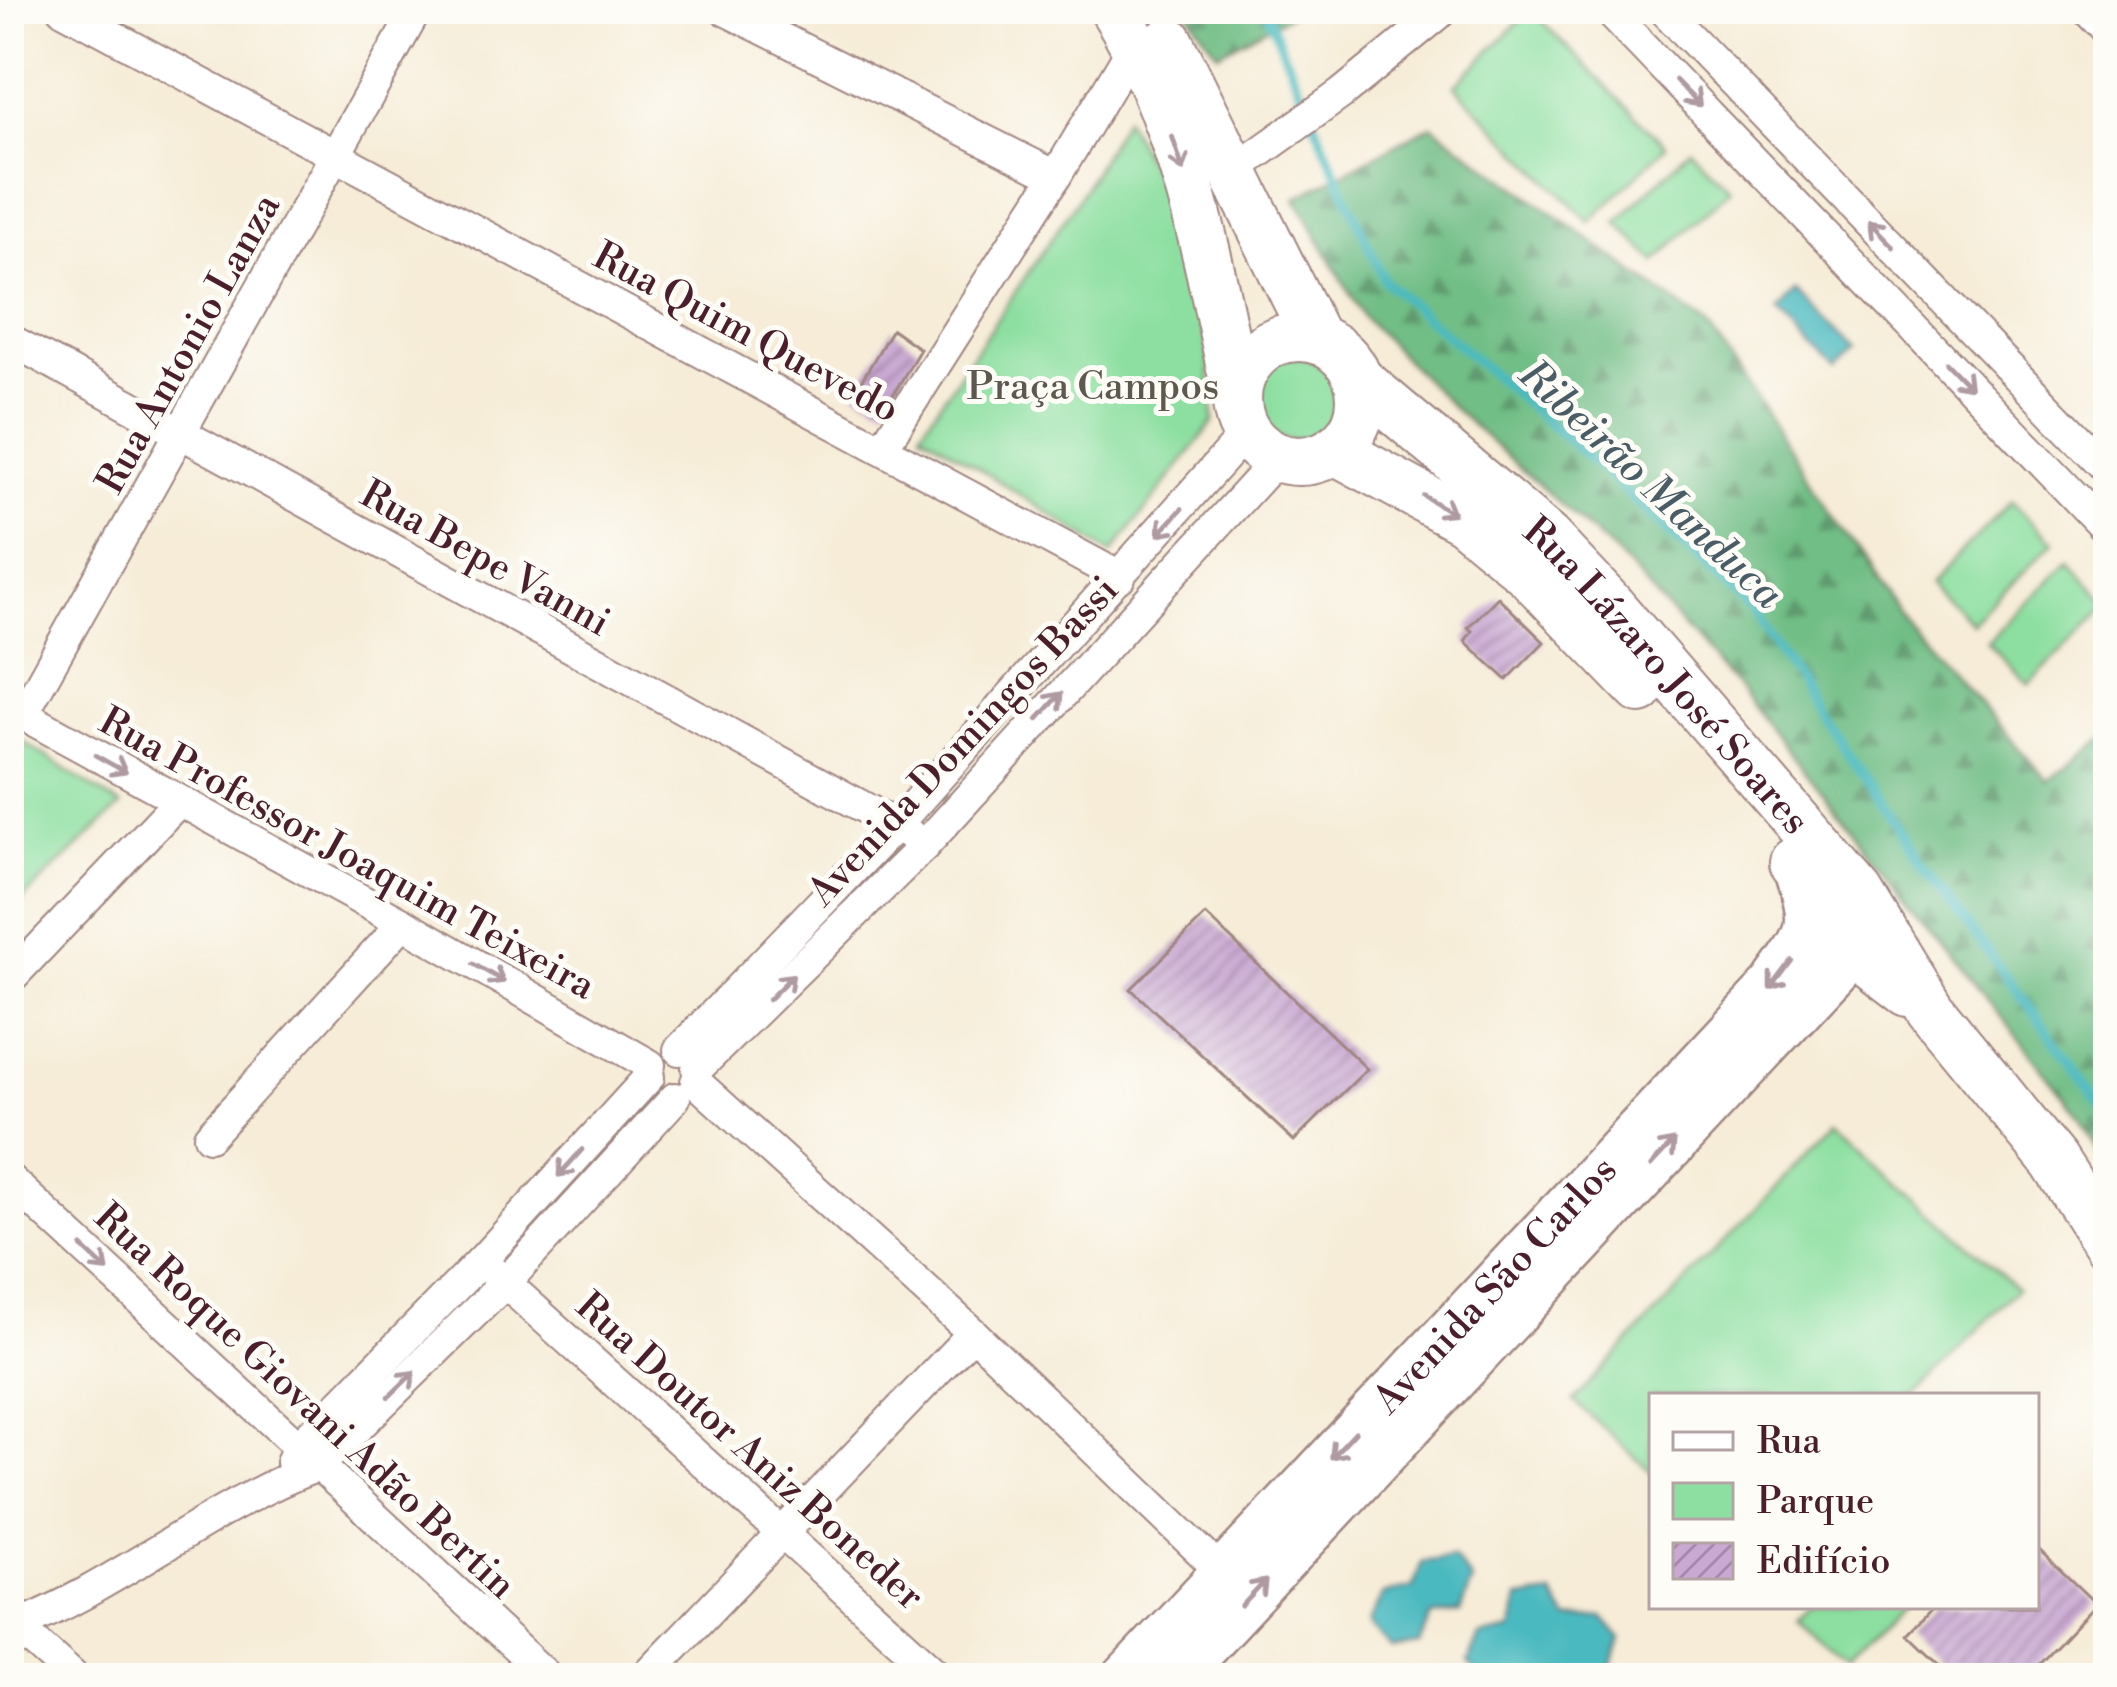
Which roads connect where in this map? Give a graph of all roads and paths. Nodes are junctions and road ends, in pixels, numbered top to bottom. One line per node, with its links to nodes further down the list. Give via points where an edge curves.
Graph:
1 (63, 9): 10 (street, Rua Quim Quevedo)
2 (417, 9): 10 (street, Rua Antonio Lanza)
3 (723, 9): 12 (street)
4 (1445, 9): 11 (street)
5 (1607, 9): 22 (street, one-way to 22)
6 (1663, 9): 21 (street, one-way to 6)
7 (2087, 9): 9 (street)
8 (1133, 20): 11 (main road); 12 (street); 13 (main road, one-way to 13)
9 (2108, 31)
10 (335, 159): 18 (street, Rua Antonio Lanza); 19 (street, Rua Quim Quevedo)
11 (1232, 172): 13 (main road); 14 (main road)
12 (1056, 176): 19 (street)
13 (1203, 238): 17 (main road)
14 (1316, 338): 16 (main road, via 1335,347); 17 (main road, via 1273,341 1242,370)
15 (9, 339): 18 (street, Rua Bepe Vanni)
16 (1358, 379): 20 (main road, via 1358,418); 29 (main road, Rua Lázaro José Soares, via 1547,538)
17 (1254, 428): 20 (main road, via 1298,462); 23 (street, Avenida Domingos Bassi, one-way to 23); 27 (street, Avenida Domingos Bassi, one-way to 17)
18 (181, 435): 24 (street, Rua Antonio Lanza); 26 (street, Rua Bepe Vanni)
19 (883, 447): 23 (street, Rua Quim Quevedo)
20 (1335, 450): 28 (main road, Rua Lázaro José Soares, one-way to 28, via 1464,520 1528,573)
21 (2108, 470)
22 (2108, 531)
23 (1120, 577): 26 (street, Avenida Domingos Bassi)
24 (16, 711): 25 (street, Rua Professor Joaquim Teixeira, one-way to 25)
25 (178, 802): 30 (street, Rua Professor Joaquim Teixeira); 32 (street)
26 (896, 825): 27 (street, Rua Bepe Vanni); 35 (street, Avenida Domingos Bassi)
27 (925, 845): 35 (street, Avenida Domingos Bassi, one-way to 27)
28 (1798, 869): 31 (main road, Rua Lázaro José Soares); 44 (main road, Avenida São Carlos, one-way to 44, via 1811,914 1807,939 1774,985)
29 (1860, 894): 31 (main road, via 1864,916); 33 (main road, Rua Lázaro José Soares)
30 (403, 922): 34 (street, Rua Professor Joaquim Teixeira, one-way to 34); 36 (street)
31 (1854, 951): 33 (main road, Rua Lázaro José Soares); 51 (main road, Avenida São Carlos, one-way to 31)
32 (9, 980)
33 (1930, 1009): 38 (main road, Rua Lázaro José Soares, via 2054,1161)
34 (650, 1071): 35 (street, via 667,1050); 39 (street, one-way to 39)
35 (687, 1075): 40 (street, Avenida Domingos Bassi); 41 (street)
36 (209, 1136)
37 (9, 1180): 42 (street, Rua Roque Giovani Adão Bertin, one-way to 42)
38 (2108, 1245)
39 (481, 1261): 40 (street, Rua Doutor Aniz Boneder); 42 (street)
40 (507, 1281): 42 (street, Avenida Domingos Bassi, one-way to 40); 43 (street, Rua Doutor Aniz Boneder)
41 (973, 1333): 43 (street); 44 (street)
42 (308, 1456): 45 (street, via 284,1479 177,1541); 47 (street, Rua Roque Giovani Adão Bertin)
43 (782, 1530): 48 (street); 49 (street, Rua Doutor Aniz Boneder)
44 (1223, 1574): 50 (main road, Avenida São Carlos)
45 (12, 1625): 46 (street)
46 (75, 1678)
47 (550, 1678)
48 (644, 1678)
49 (943, 1678)
50 (1125, 1678)
51 (1174, 1678)

